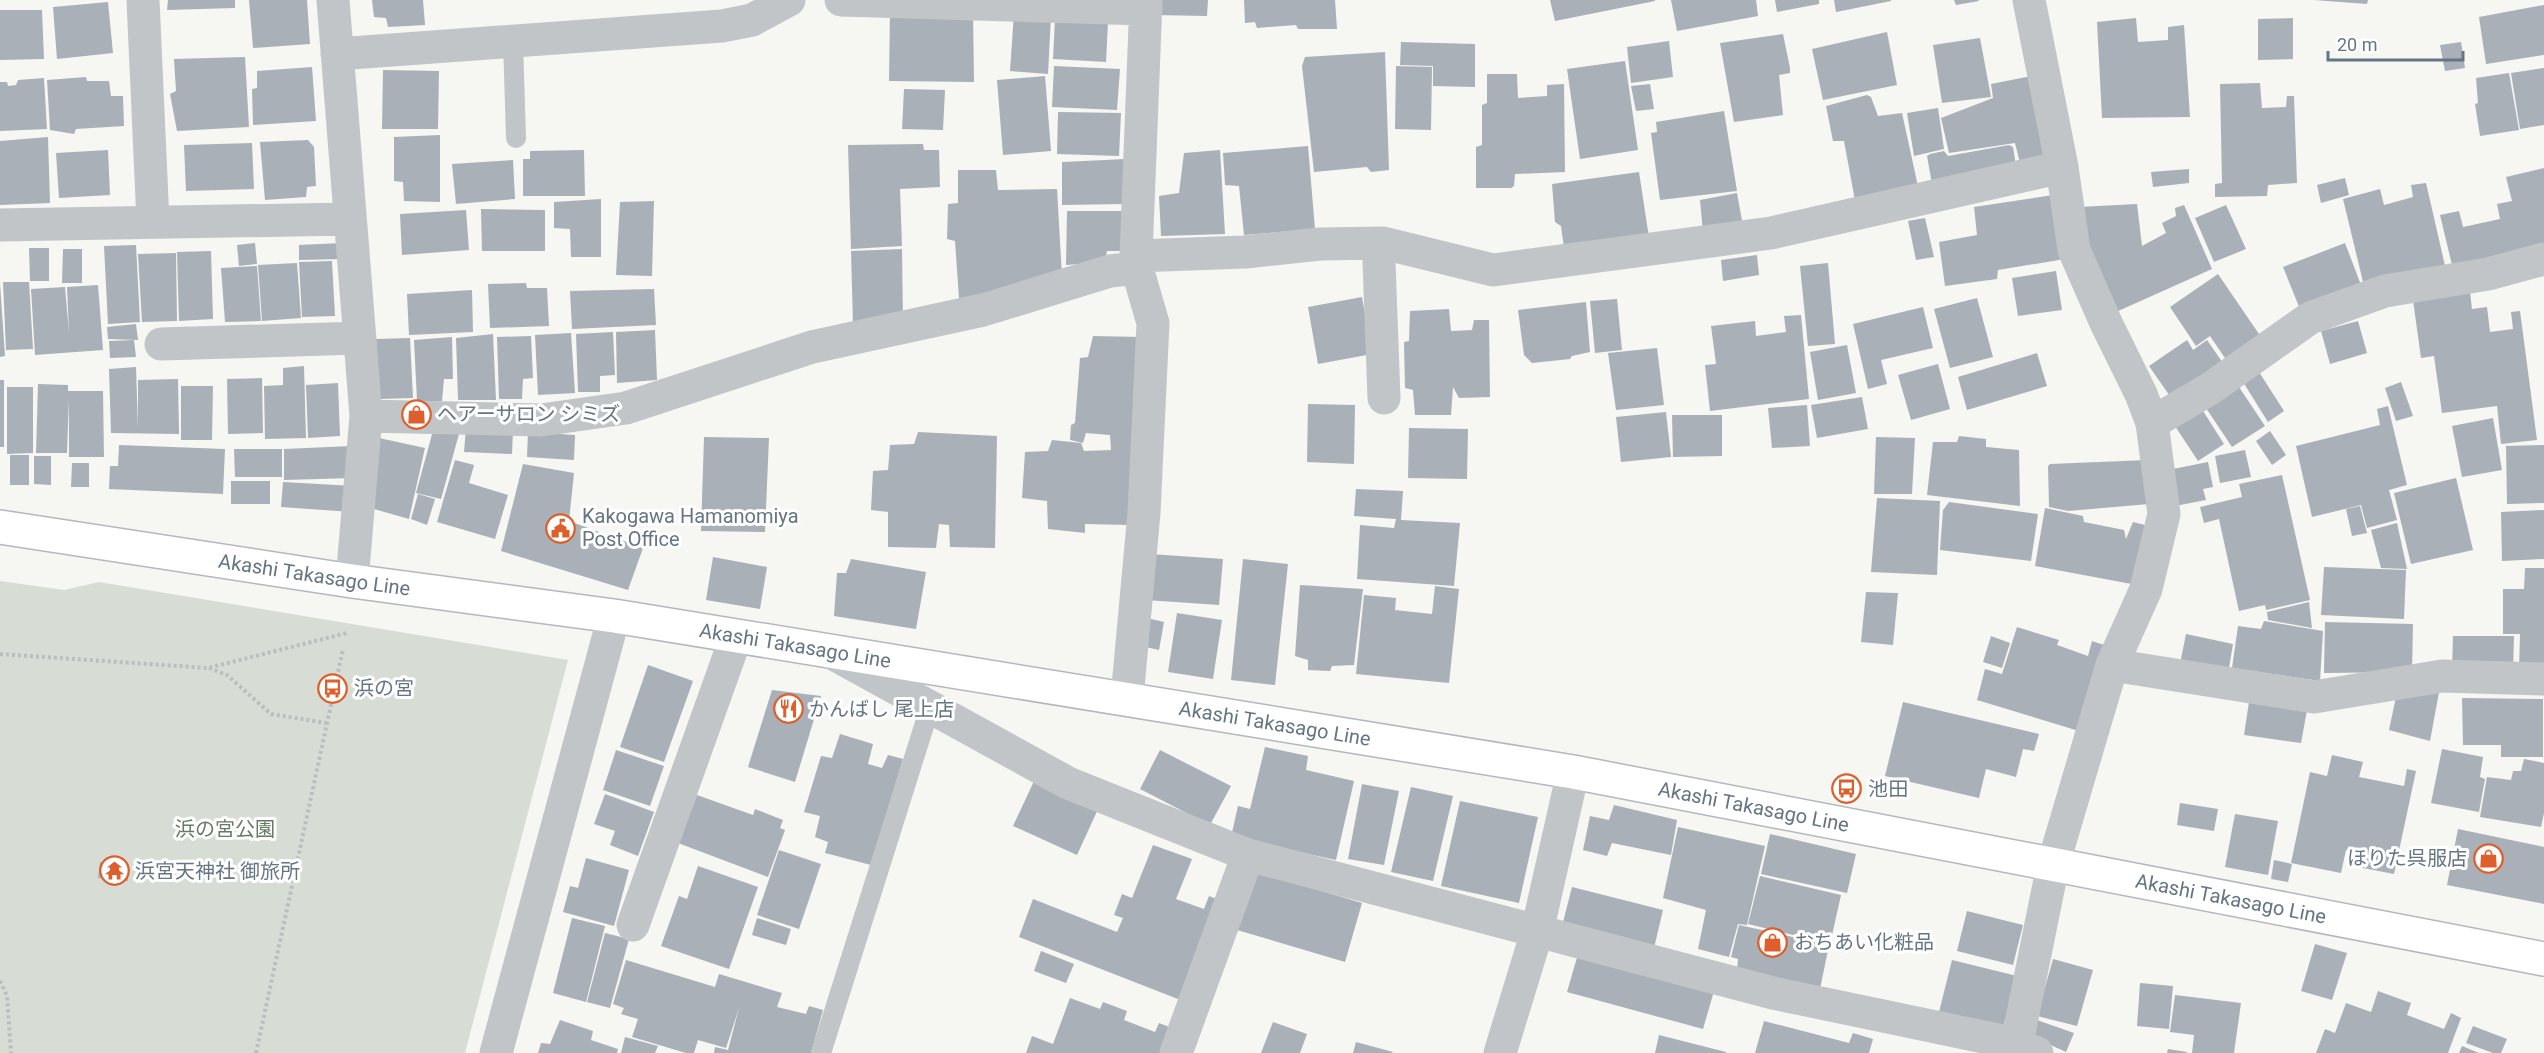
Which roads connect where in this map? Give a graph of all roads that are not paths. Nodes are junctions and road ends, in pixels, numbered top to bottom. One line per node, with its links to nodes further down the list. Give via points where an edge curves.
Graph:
1 (143, 0): 12 (street)
2 (333, 0): 8 (street)
3 (789, 0): 7 (street, via 752,20 722,26)
4 (841, 0): 6 (street)
5 (2029, 0): 10 (street)
6 (1146, 4): 16 (street)
7 (513, 41): 8 (street); 9 (lane)
8 (337, 54): 11 (street)
9 (516, 138)
10 (2062, 167): 14 (street, via 1771,233 1559,264 1493,270); 21 (street, via 2074,250)
11 (350, 219): 12 (street); 17 (street)
12 (153, 222): 13 (street)
13 (0, 225)
14 (1383, 243): 16 (street, via 1320,244); 19 (street, via 1379,262)
15 (2544, 259): 21 (street, via 2488,274 2385,291 2310,318 2211,388)
16 (1137, 262): 20 (street, via 983,310 812,347 626,408 541,420); 29 (street, via 1153,323 1144,513)
17 (359, 338): 18 (street); 20 (street)
18 (161, 344)
19 (1384, 398)
20 (366, 416): 23 (street)
21 (2152, 423): 27 (street, via 2164,513 2146,589)
22 (0, 527): 23 (main road, Akashi Takasago Line)
23 (352, 580): 24 (main road, Akashi Takasago Line)
24 (614, 616): 25 (main road, Akashi Takasago Line); 38 (street)
25 (736, 637): 26 (main road, Akashi Takasago Line); 34 (street)
26 (832, 653): 29 (main road, Akashi Takasago Line); 30 (street)
27 (2112, 665): 28 (street, via 2314,697 2442,676); 33 (street)
28 (2544, 679)
29 (1127, 698): 31 (main road, Akashi Takasago Line)
30 (930, 707): 32 (street, via 1068,783); 39 (lane)
31 (1573, 772): 33 (main road, Akashi Takasago Line); 35 (street)
32 (1248, 855): 35 (street); 40 (street)
33 (2053, 865): 36 (main road, Akashi Takasago Line); 37 (street)
34 (633, 925)
35 (1537, 932): 37 (street, via 1773,993); 41 (street)
36 (2544, 959)
37 (2023, 1050)
38 (496, 1053)
39 (821, 1053)
40 (1176, 1053)
41 (1500, 1053)

